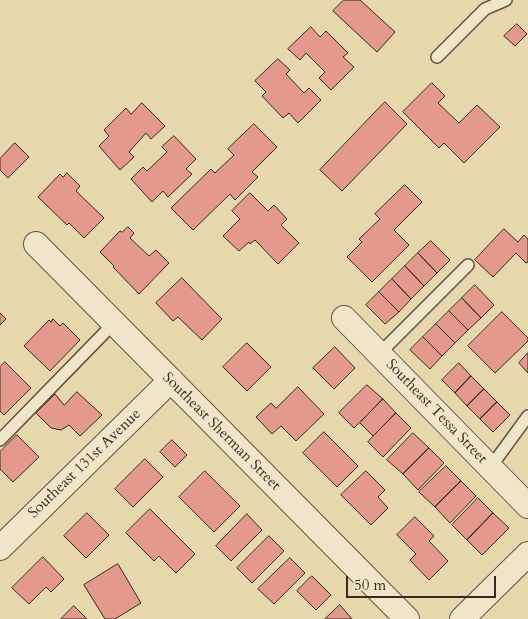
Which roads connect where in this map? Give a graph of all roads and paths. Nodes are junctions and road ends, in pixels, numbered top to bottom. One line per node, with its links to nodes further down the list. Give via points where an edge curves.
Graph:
1 (506, 0): 2 (lane, via 485,9)
2 (437, 57)
3 (36, 244): 6 (street, Southeast Sherman Street)
4 (468, 265): 7 (lane)
5 (344, 318): 7 (street, Southeast Tessa Street)
6 (114, 323): 8 (street, Southeast Sherman Street); 10 (lane)
7 (379, 354): 11 (street, Southeast Tessa Street)
8 (171, 380): 13 (street, Southeast 131st Avenue); 15 (street, Southeast Sherman Street)
9 (528, 416): 11 (lane)
10 (0, 440)
11 (490, 468): 12 (street, Southeast Tessa Street)
12 (528, 506)
13 (0, 548)
14 (528, 554): 16 (street)
15 (407, 619)
16 (462, 619)

